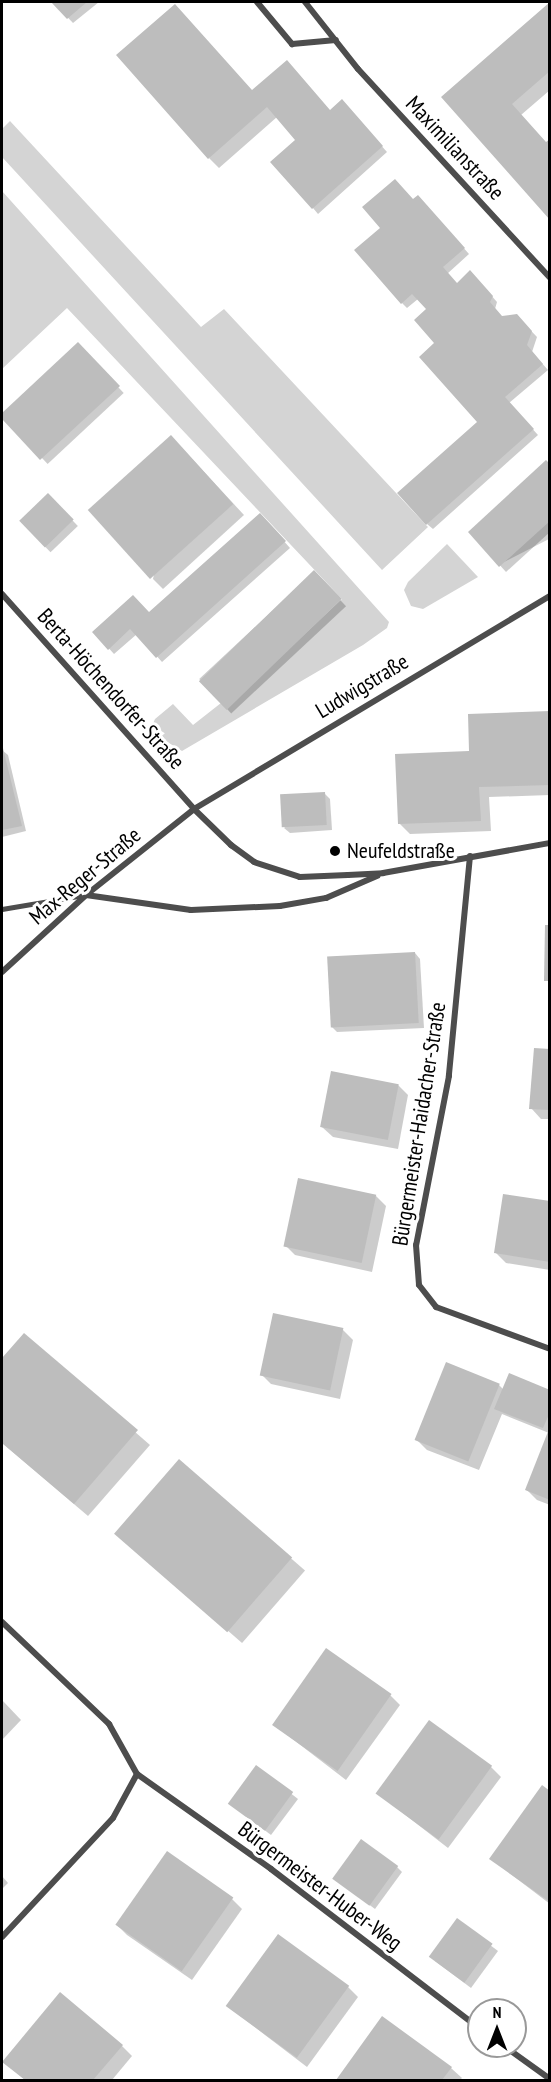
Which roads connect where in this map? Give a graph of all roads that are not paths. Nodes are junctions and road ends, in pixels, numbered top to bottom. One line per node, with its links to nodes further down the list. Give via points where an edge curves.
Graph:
1 (256, 2): 3 (street, via 292,44)
2 (305, 2): 3 (street, Maximilianstraße)
3 (336, 40): 4 (street, Maximilianstraße)
4 (549, 278)
5 (2, 595): 7 (street, Berta-Höchendorfer-Straße)
6 (549, 596): 7 (street, Ludwigstraße)
7 (194, 809): 10 (street, via 254,862 300,878); 11 (street, Max-Reger-Straße)
8 (549, 843): 9 (street)
9 (470, 856): 10 (street); 14 (street, Bürgermeister-Haidacher-Straße, via 449,1076 416,1245 419,1285 436,1307)
10 (383, 873): 11 (street, via 326,898 280,906 191,910)
11 (86, 895): 12 (lane); 13 (street, Max-Reger-Straße)
12 (2, 909)
13 (2, 972)
14 (549, 1349)
15 (2, 1622): 16 (street, via 109,1724)
16 (137, 1774): 17 (street, via 114,1818); 18 (street, Bürgermeister-Huber-Weg, via 271,1869)
17 (2, 1937)
18 (467, 2019)
19 (520, 2058): 20 (street)
20 (549, 2079)

